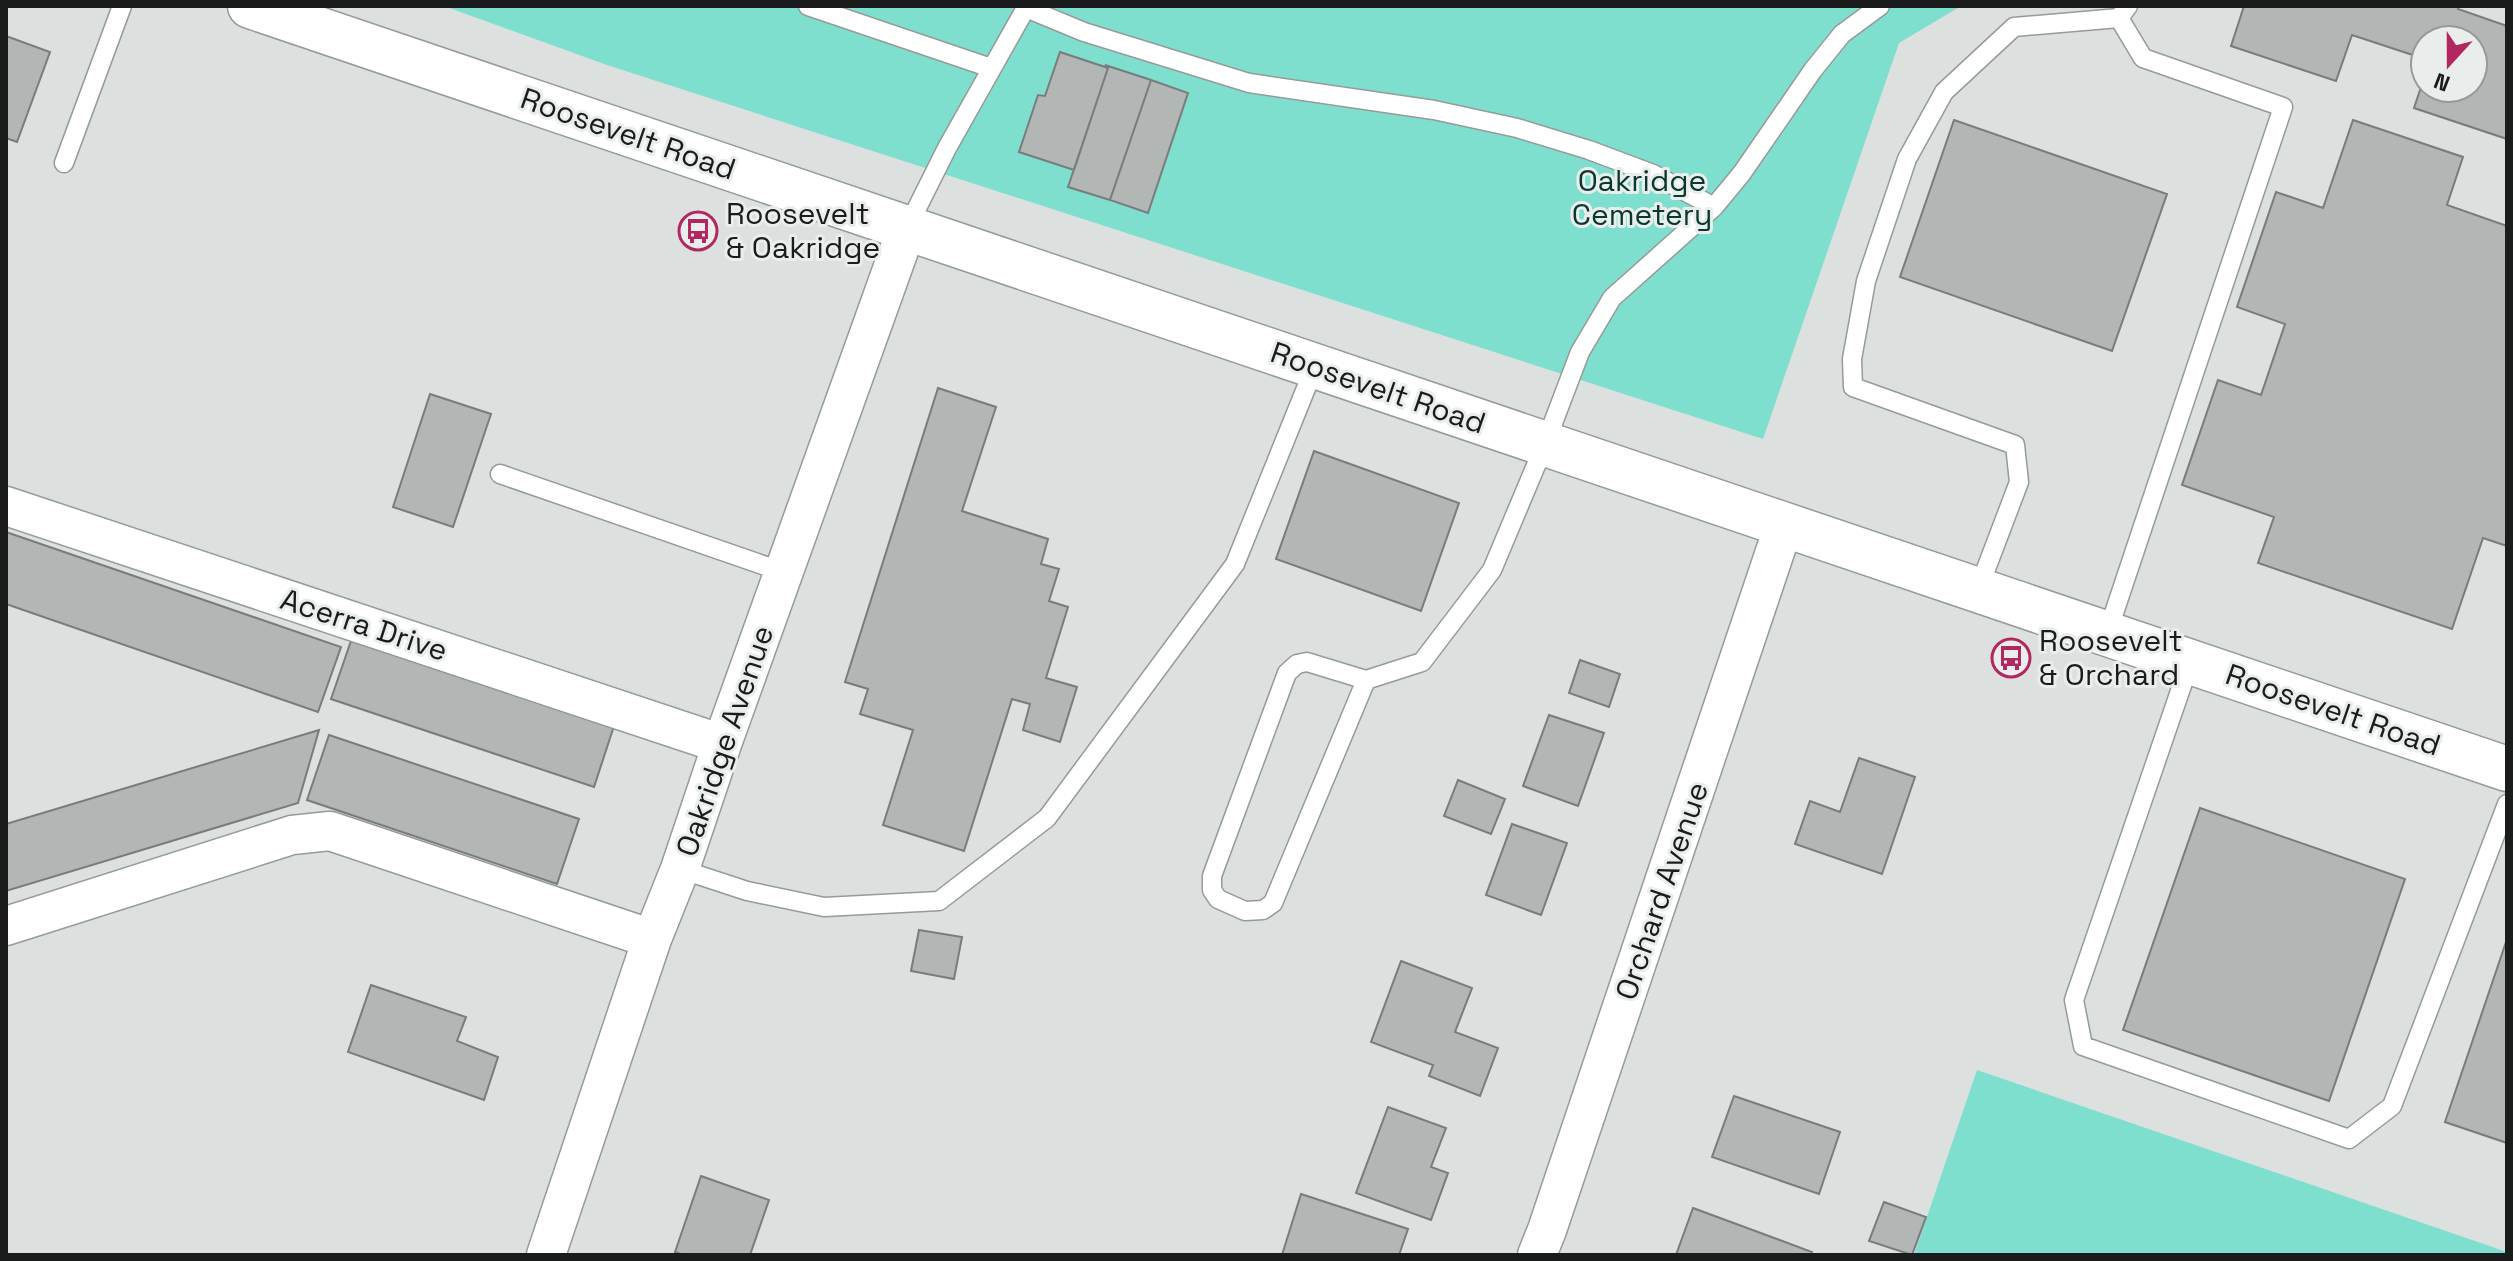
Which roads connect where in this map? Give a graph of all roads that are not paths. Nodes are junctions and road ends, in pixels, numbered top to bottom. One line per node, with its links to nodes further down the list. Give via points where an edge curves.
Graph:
1 (122, 6): 8 (lane)
2 (250, 6): 10 (main road, Roosevelt Road)
3 (808, 6): 7 (lane)
4 (1880, 6): 9 (lane, via 1842,34)
5 (1026, 7): 7 (lane); 9 (lane, via 1084,32 1249,83 1434,110 1517,128 1653,174)
6 (2124, 12): 17 (lane, via 2014,27 1944,92 1907,159 1866,281 1852,359 1853,387 2015,445 2019,482); 18 (lane, via 2143,58 2283,107)
7 (991, 68): 10 (lane)
8 (64, 163)
9 (1714, 207): 12 (lane, via 1612,298 1580,352)
10 (907, 228): 11 (main road, Roosevelt Road); 16 (street, Oakridge Avenue)
11 (1315, 366): 12 (main road, Roosevelt Road); 23 (lane, via 1235,564 1047,818 939,901 824,907 747,891)
12 (1545, 444): 15 (main road, Roosevelt Road); 20 (lane, via 1492,570 1431,651 1422,662)
13 (500, 474): 16 (lane)
14 (6, 506): 21 (street, Acerra Drive)
15 (1784, 525): 17 (main road, Roosevelt Road); 27 (street, Orchard Avenue)
16 (786, 573): 21 (street, Oakridge Avenue)
17 (1978, 590): 18 (main road, Roosevelt Road)
18 (2107, 634): 19 (main road, Roosevelt Road)
19 (2190, 662): 22 (main road, Roosevelt Road); 22 (lane, via 2074,1000 2083,1046 2349,1139 2392,1106)
20 (1366, 680): 20 (lane, via 1273,903 1245,911 1218,899 1212,876 1287,673 1307,662)
21 (722, 744): 23 (street, Oakridge Avenue)
22 (2505, 771)
23 (680, 869): 25 (street, Oakridge Avenue)
24 (6, 926): 25 (street, via 292,835 330,831)
25 (652, 939): 26 (street, Oakridge Avenue)
26 (546, 1255)
27 (1537, 1255)

